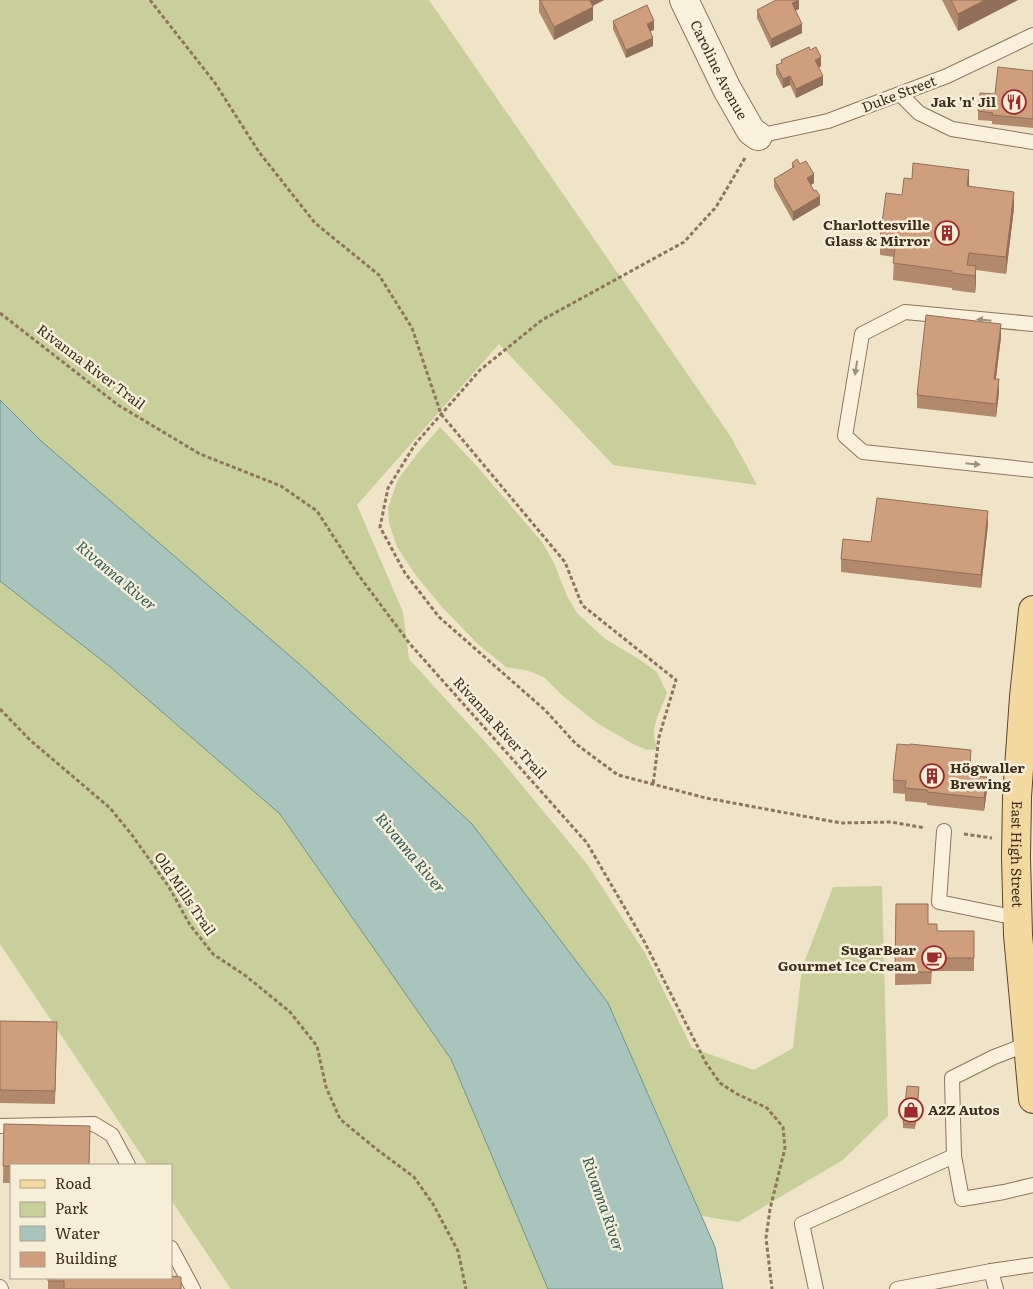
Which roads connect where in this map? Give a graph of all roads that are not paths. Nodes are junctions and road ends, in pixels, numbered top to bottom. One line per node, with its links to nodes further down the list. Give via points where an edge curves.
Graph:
1 (684, 0): 4 (street, Caroline Avenue, via 727,89 751,132)
2 (1033, 35): 3 (lane, Duke Street, via 947,76)
3 (900, 94): 4 (lane, Duke Street, via 828,121); 5 (lane, via 919,113 952,129)
4 (758, 136)
5 (1033, 142)
6 (1033, 324): 7 (lane, one-way to 7, via 905,312 862,334 845,436 863,452)
7 (1033, 470)
8 (1033, 610): 9 (main road, East High Street)
9 (1028, 695): 11 (main road, East High Street, via 1017,797 1016,842)
10 (944, 831): 11 (lane, via 939,902)
11 (1023, 928): 12 (main road, East High Street)
12 (1029, 1010): 13 (main road, East High Street)
13 (1028, 1044): 14 (main road, East High Street); 16 (lane, via 952,1078)
14 (1033, 1099)
15 (0, 1126): 17 (lane, via 94,1124 112,1135)
16 (954, 1156): 18 (lane, via 962,1199); 23 (lane, via 802,1224)
17 (127, 1164)
18 (1033, 1185)
19 (172, 1250): 22 (lane)
20 (1033, 1265): 21 (lane)
21 (991, 1271): 24 (lane); 25 (lane)
22 (193, 1289)
23 (816, 1289)
24 (897, 1289)
25 (996, 1289)

